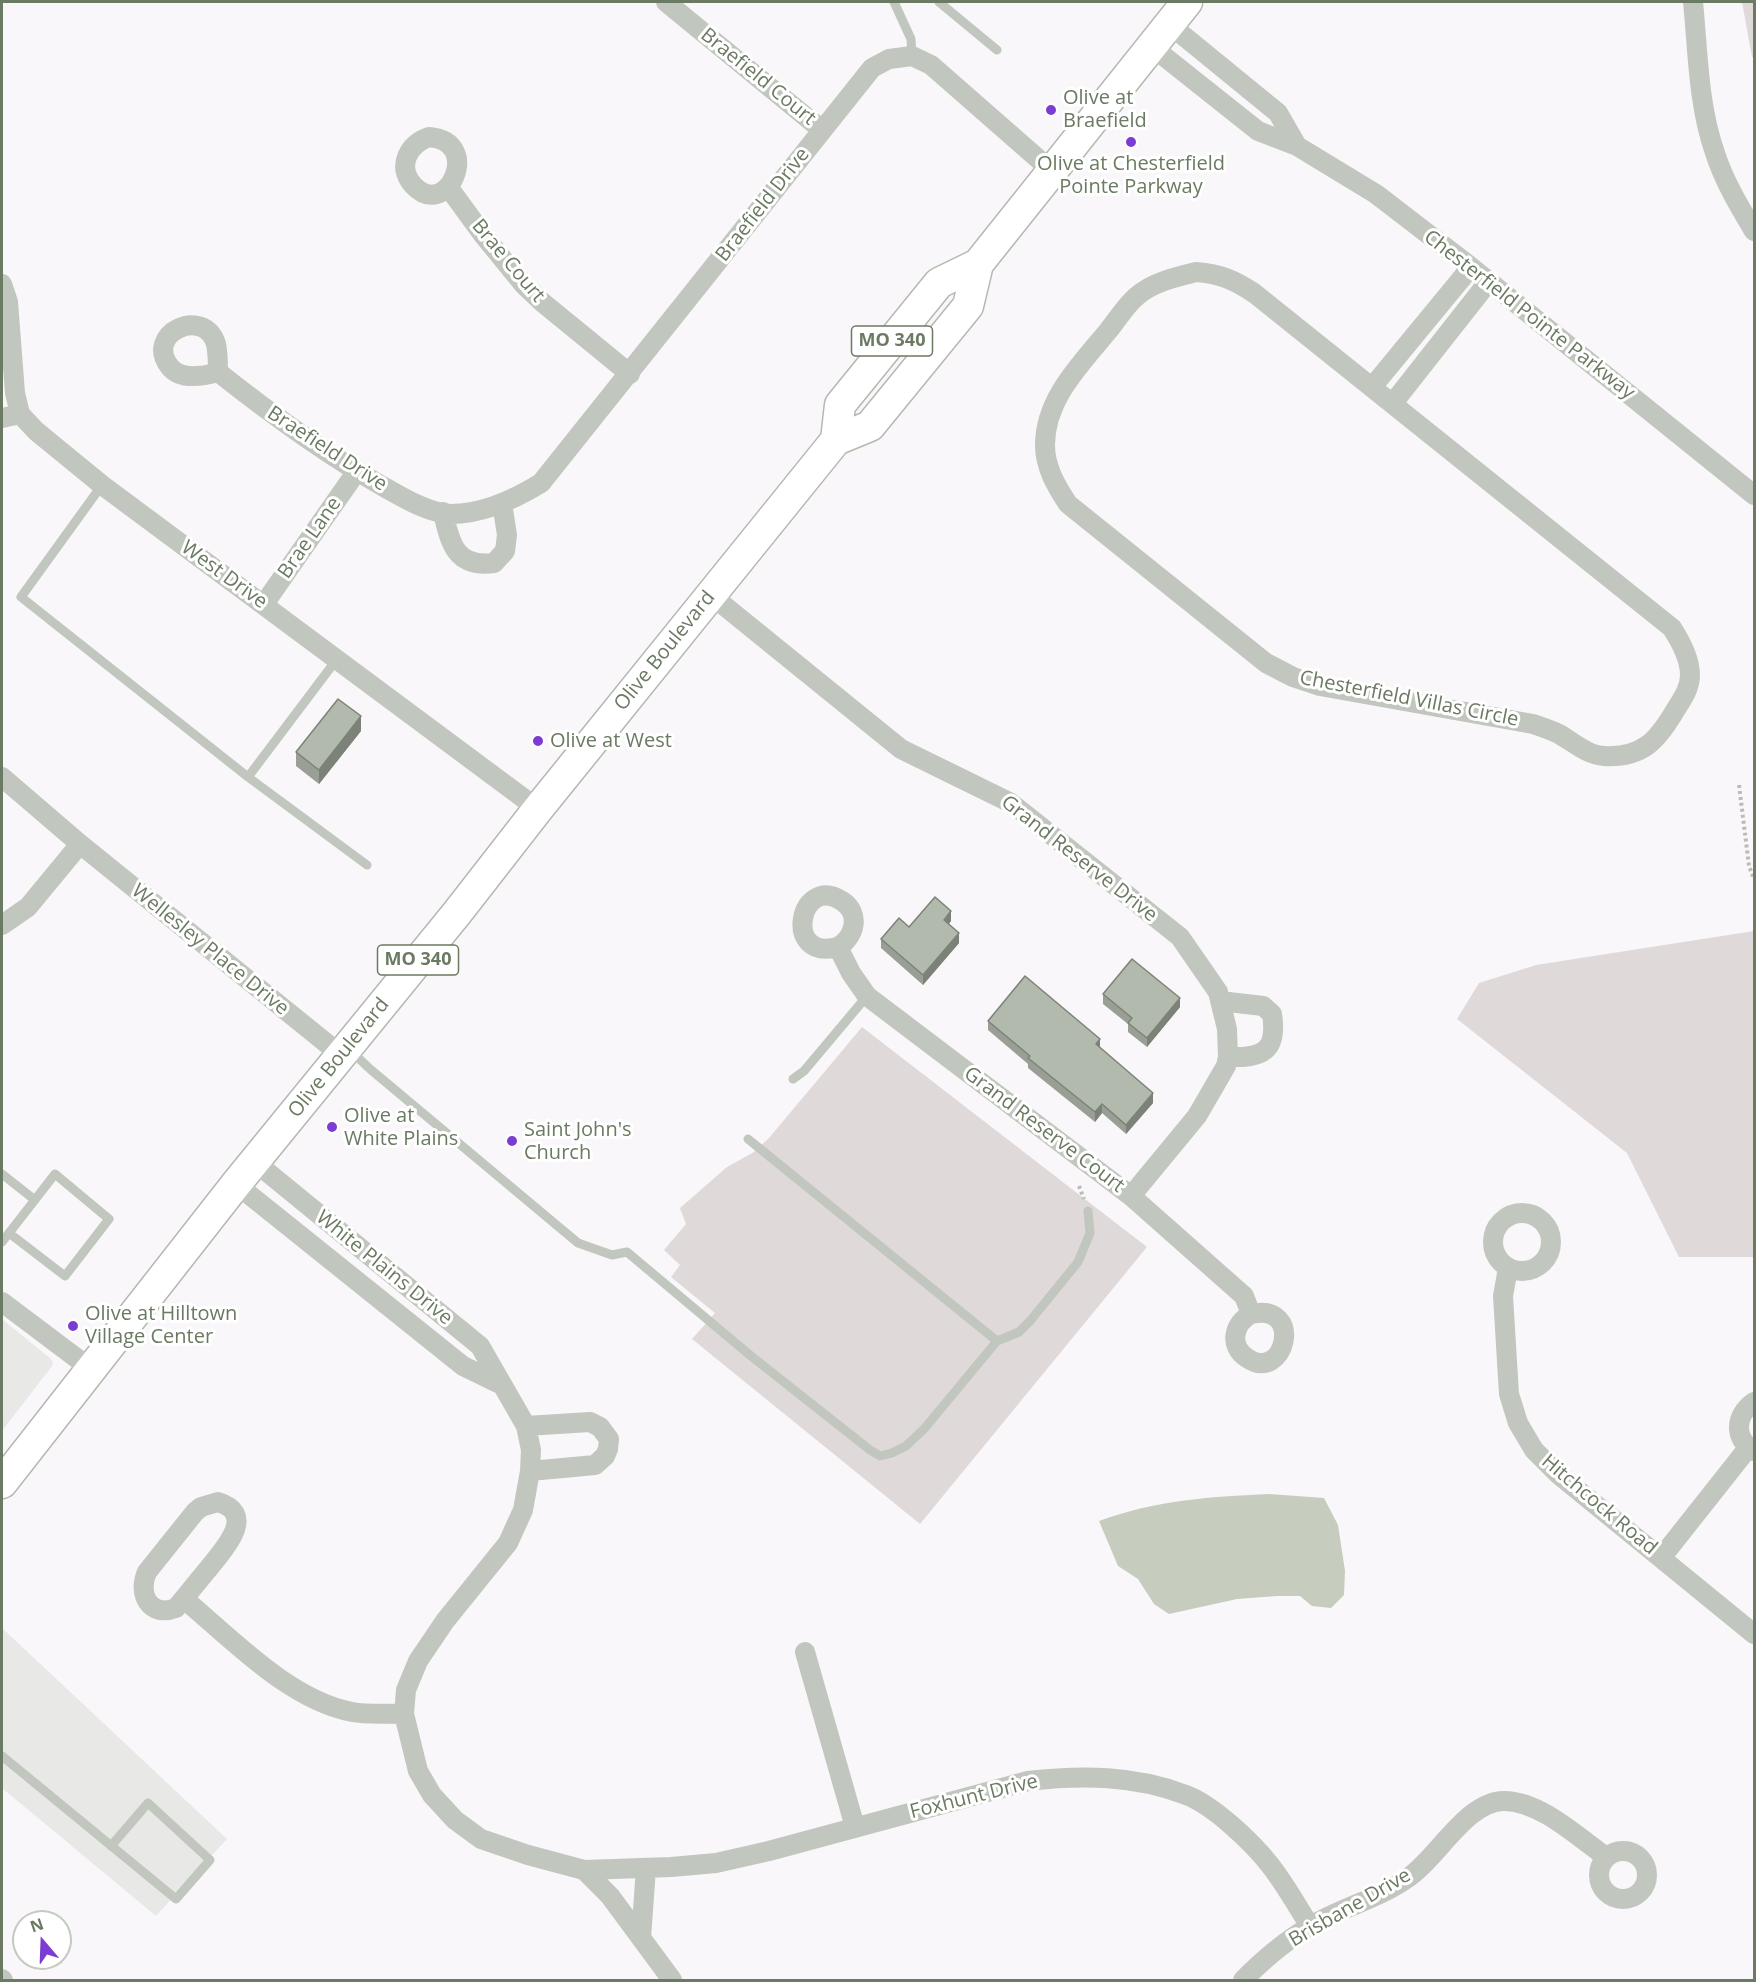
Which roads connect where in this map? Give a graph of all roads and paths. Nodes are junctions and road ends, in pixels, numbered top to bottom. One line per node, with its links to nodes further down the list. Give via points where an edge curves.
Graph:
1 (666, 2): 9 (street, Braefield Court)
2 (894, 2): 8 (lane, via 910,39)
3 (939, 2): 7 (lane)
4 (1187, 2): 6 (main road, Olive Boulevard / MO 340)
5 (1693, 2): 13 (street, via 1708,130 1730,190)
6 (1160, 35): 10 (street, Chesterfield Pointe Parkway, via 1258,131); 10 (street, Chesterfield Pointe Parkway, via 1278,113); 11 (main road, Olive Boulevard / MO 340)
7 (997, 50)
8 (912, 56): 9 (street, Braefield Drive, via 889,59 872,68); 11 (street, via 931,65)
9 (822, 130): 18 (street, Braefield Drive)
10 (1297, 146): 14 (street, Chesterfield Pointe Parkway, via 1376,194)
11 (1052, 171): 27 (main road, Olive Boulevard / MO 340, via 978,264 939,283 840,405 836,440)
12 (448, 188): 18 (street, Brae Court, via 524,285)
13 (1755, 231)
14 (1471, 267): 15 (street, Chesterfield Pointe Parkway); 19 (street)
15 (1489, 281): 20 (street); 24 (street, Chesterfield Pointe Parkway)
16 (2, 284): 21 (street, West Drive, via 8,302 15,393)
17 (218, 372): 22 (street, Braefield Drive, via 304,438)
18 (630, 374): 25 (street, Braefield Drive, via 541,483)
19 (1373, 386): 20 (street, Chesterfield Villas Circle); 20 (street, Chesterfield Villas Circle, via 1254,293 1215,273 1196,272 1157,284 1137,296 1071,376 1048,421 1046,456 1054,483 1068,504 1283,673 1320,686 1533,724 1602,756 1650,745 1688,691 1690,676 1684,649 1672,628)
20 (1393, 403)
21 (11, 416): 23 (street, West Drive, via 36,431)
22 (357, 471): 26 (street, Braefield Drive, via 426,508); 28 (street, Brae Lane)
23 (102, 485): 28 (street, West Drive); 31 (lane, via 21,597)
24 (1755, 495)
25 (502, 503): 26 (street, Braefield Drive, via 473,511); 26 (street, via 505,551 494,563 478,565 459,555 449,538)
26 (443, 512)
27 (711, 595): 33 (main road, Olive Boulevard / MO 340); 40 (street, Grand Reserve Drive, via 901,749 1011,802 1180,937 1218,992)
28 (264, 604): 29 (street, West Drive)
29 (337, 659): 31 (lane); 33 (street, West Drive)
30 (2, 777): 34 (street, Wellesley Place Drive)
31 (248, 777): 35 (lane)
32 (1739, 785): 36 (path, via 1749,866)
33 (538, 809): 41 (main road, Olive Boulevard / MO 340)
34 (80, 844): 37 (street, via 28,907); 41 (street, Wellesley Place Drive)
35 (367, 865)
36 (1755, 879)
37 (2, 926)
38 (838, 947): 39 (street, Grand Reserve Court)
39 (867, 996): 43 (lane); 47 (street, Grand Reserve Court)
40 (1220, 1001): 42 (street, Grand Reserve Drive); 42 (street, via 1263,1006 1272,1014 1275,1029 1273,1042 1264,1052 1249,1058)
41 (344, 1051): 45 (main road, Olive Boulevard / MO 340); 55 (lane, via 578,1243 612,1255 627,1252 879,1456 906,1446 924,1429)
42 (1228, 1057): 47 (street, Grand Reserve Drive, via 1197,1116)
43 (793, 1079)
44 (748, 1139): 55 (lane)
45 (245, 1173): 56 (main road, Olive Boulevard / MO 340); 57 (street, White Plains Drive, via 463,1366); 57 (street, White Plains Drive, via 480,1346)
46 (2, 1174): 48 (lane)
47 (1131, 1196): 54 (street, Grand Reserve Court, via 1244,1296)
48 (35, 1200): 50 (lane); 50 (lane, via 55,1174 109,1219 65,1276)
49 (1088, 1211): 55 (lane, via 1090,1233 1078,1262 1019,1332)
50 (9, 1233): 51 (lane)
51 (2, 1242)
52 (1508, 1268): 63 (street, Hitchcock Road, via 1503,1296 1505,1350 1509,1394 1518,1423 1534,1450 1557,1474)
53 (2, 1302): 56 (street)
54 (1251, 1314)
55 (997, 1341)
56 (91, 1369): 62 (main road, Olive Boulevard / MO 340)
57 (500, 1384): 59 (street, White Plains Drive)
58 (1755, 1402): 60 (street, via 1747,1407 1739,1423 1739,1432)
59 (525, 1426): 61 (street, White Plains Drive, via 531,1450); 61 (street, via 590,1422 609,1439 605,1456 596,1465)
60 (1751, 1450): 63 (street)
61 (530, 1471): 67 (street, White Plains Drive, via 523,1510 508,1543 418,1661 406,1690)
62 (2, 1482)
63 (1661, 1558): 65 (street, Hitchcock Road)
64 (184, 1599): 64 (street, via 235,1533 236,1519 226,1504 201,1507 144,1578 145,1597 155,1608 170,1610); 67 (street, via 282,1680 324,1704 353,1712)
65 (1755, 1634)
66 (805, 1652): 69 (street)
67 (404, 1714): 73 (street, White Plains Drive, via 418,1771 432,1796 455,1820 481,1839)
68 (2, 1756): 70 (lane)
69 (855, 1827): 72 (street, Foxhunt Drive, via 716,1863); 74 (street, Foxhunt Drive, via 1028,1780 1105,1778 1151,1784 1188,1796 1219,1815 1269,1864)
70 (111, 1846): 70 (lane, via 176,1899 210,1860 148,1803)
71 (1606, 1857): 74 (street, Brisbane Drive, via 1546,1814 1527,1804 1502,1801 1480,1807 1410,1877)
72 (646, 1868): 73 (street, Foxhunt Drive); 75 (street)
73 (584, 1870): 75 (street, via 610,1896)
74 (1310, 1926): 77 (street, Brisbane Drive, via 1265,1958)
75 (641, 1938): 76 (street)
76 (672, 1980)
77 (1243, 1980)

